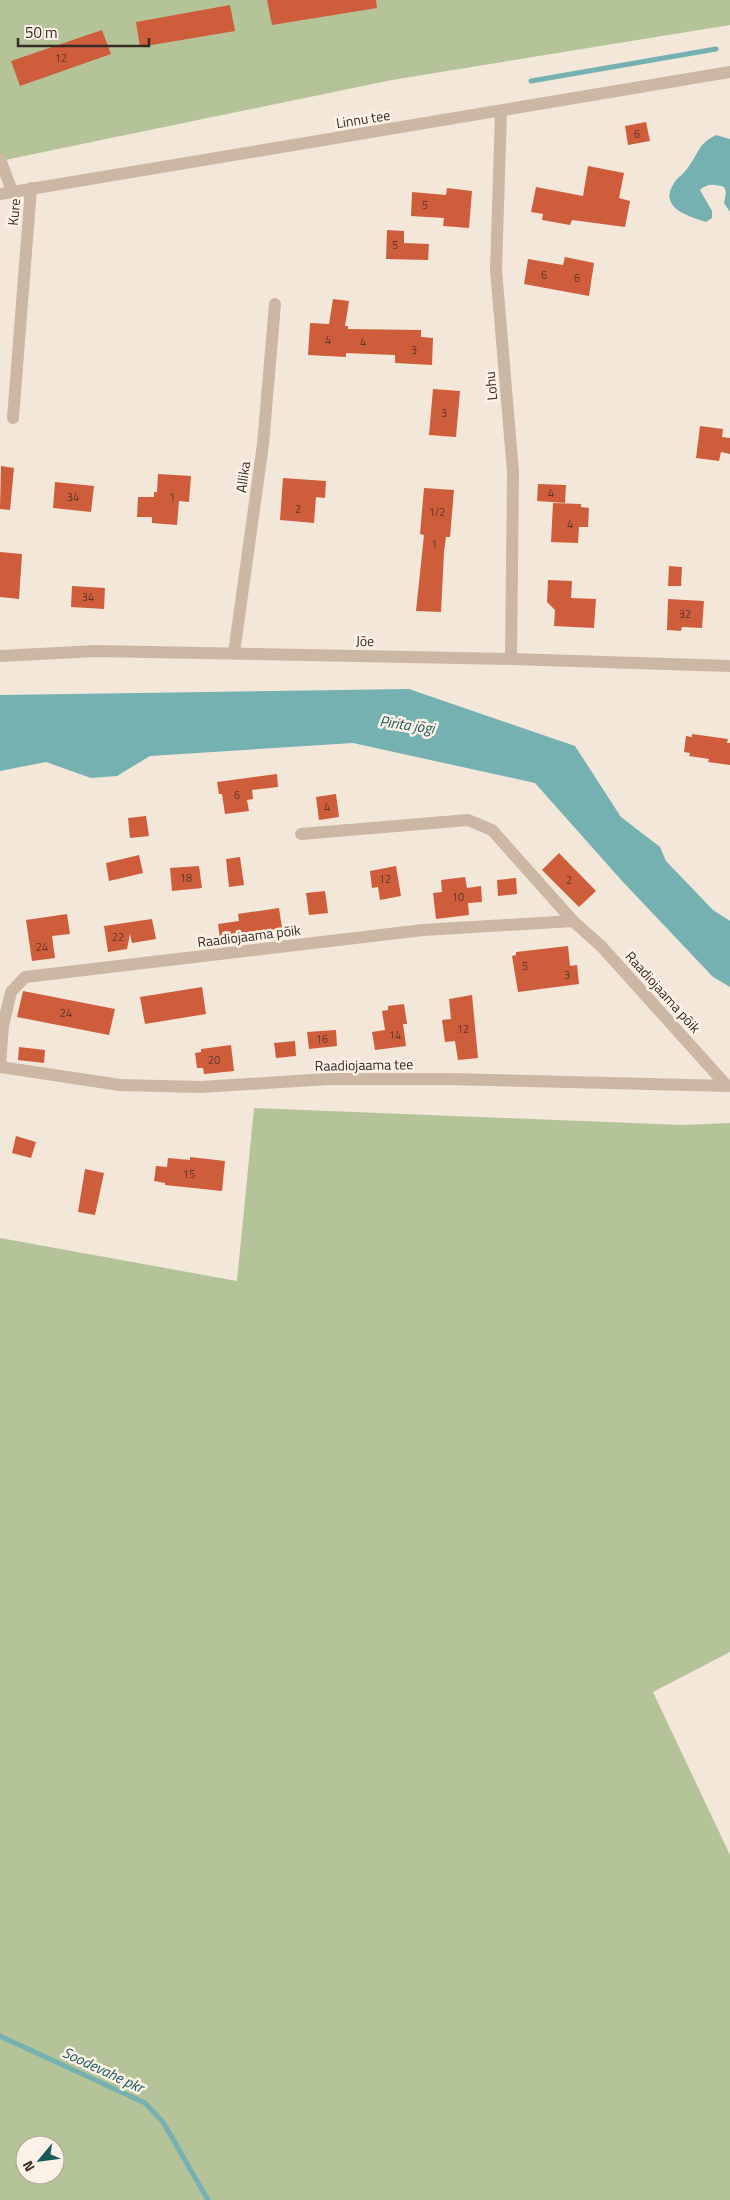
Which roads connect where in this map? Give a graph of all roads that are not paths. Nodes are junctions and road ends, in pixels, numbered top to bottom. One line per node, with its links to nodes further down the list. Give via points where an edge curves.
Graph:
1 (730, 72): 2 (street, Linnu tee)
2 (501, 112): 4 (street, Linnu tee); 10 (street, Lohu, via 496,270 513,472)
3 (0, 159): 5 (street)
4 (31, 188): 5 (street, Linnu tee); 7 (street, Kure)
5 (6, 193)
6 (274, 304): 8 (street, Allika, via 263,444)
7 (13, 418)
8 (234, 653): 9 (street, Jõe, via 96,651); 10 (street, Jõe)
9 (0, 656)
10 (511, 658): 11 (street, Jõe)
11 (730, 666)
12 (301, 834): 13 (street, Raadiojaama põik, via 468,820 492,830)
13 (573, 921): 14 (street, Raadiojaama põik, via 424,930 25,977 10,992); 15 (street, Raadiojaama põik, via 602,947)
14 (0, 1067): 15 (street, Raadiojaama tee, via 138,1086 201,1087 328,1079 448,1079)
15 (729, 1086)

